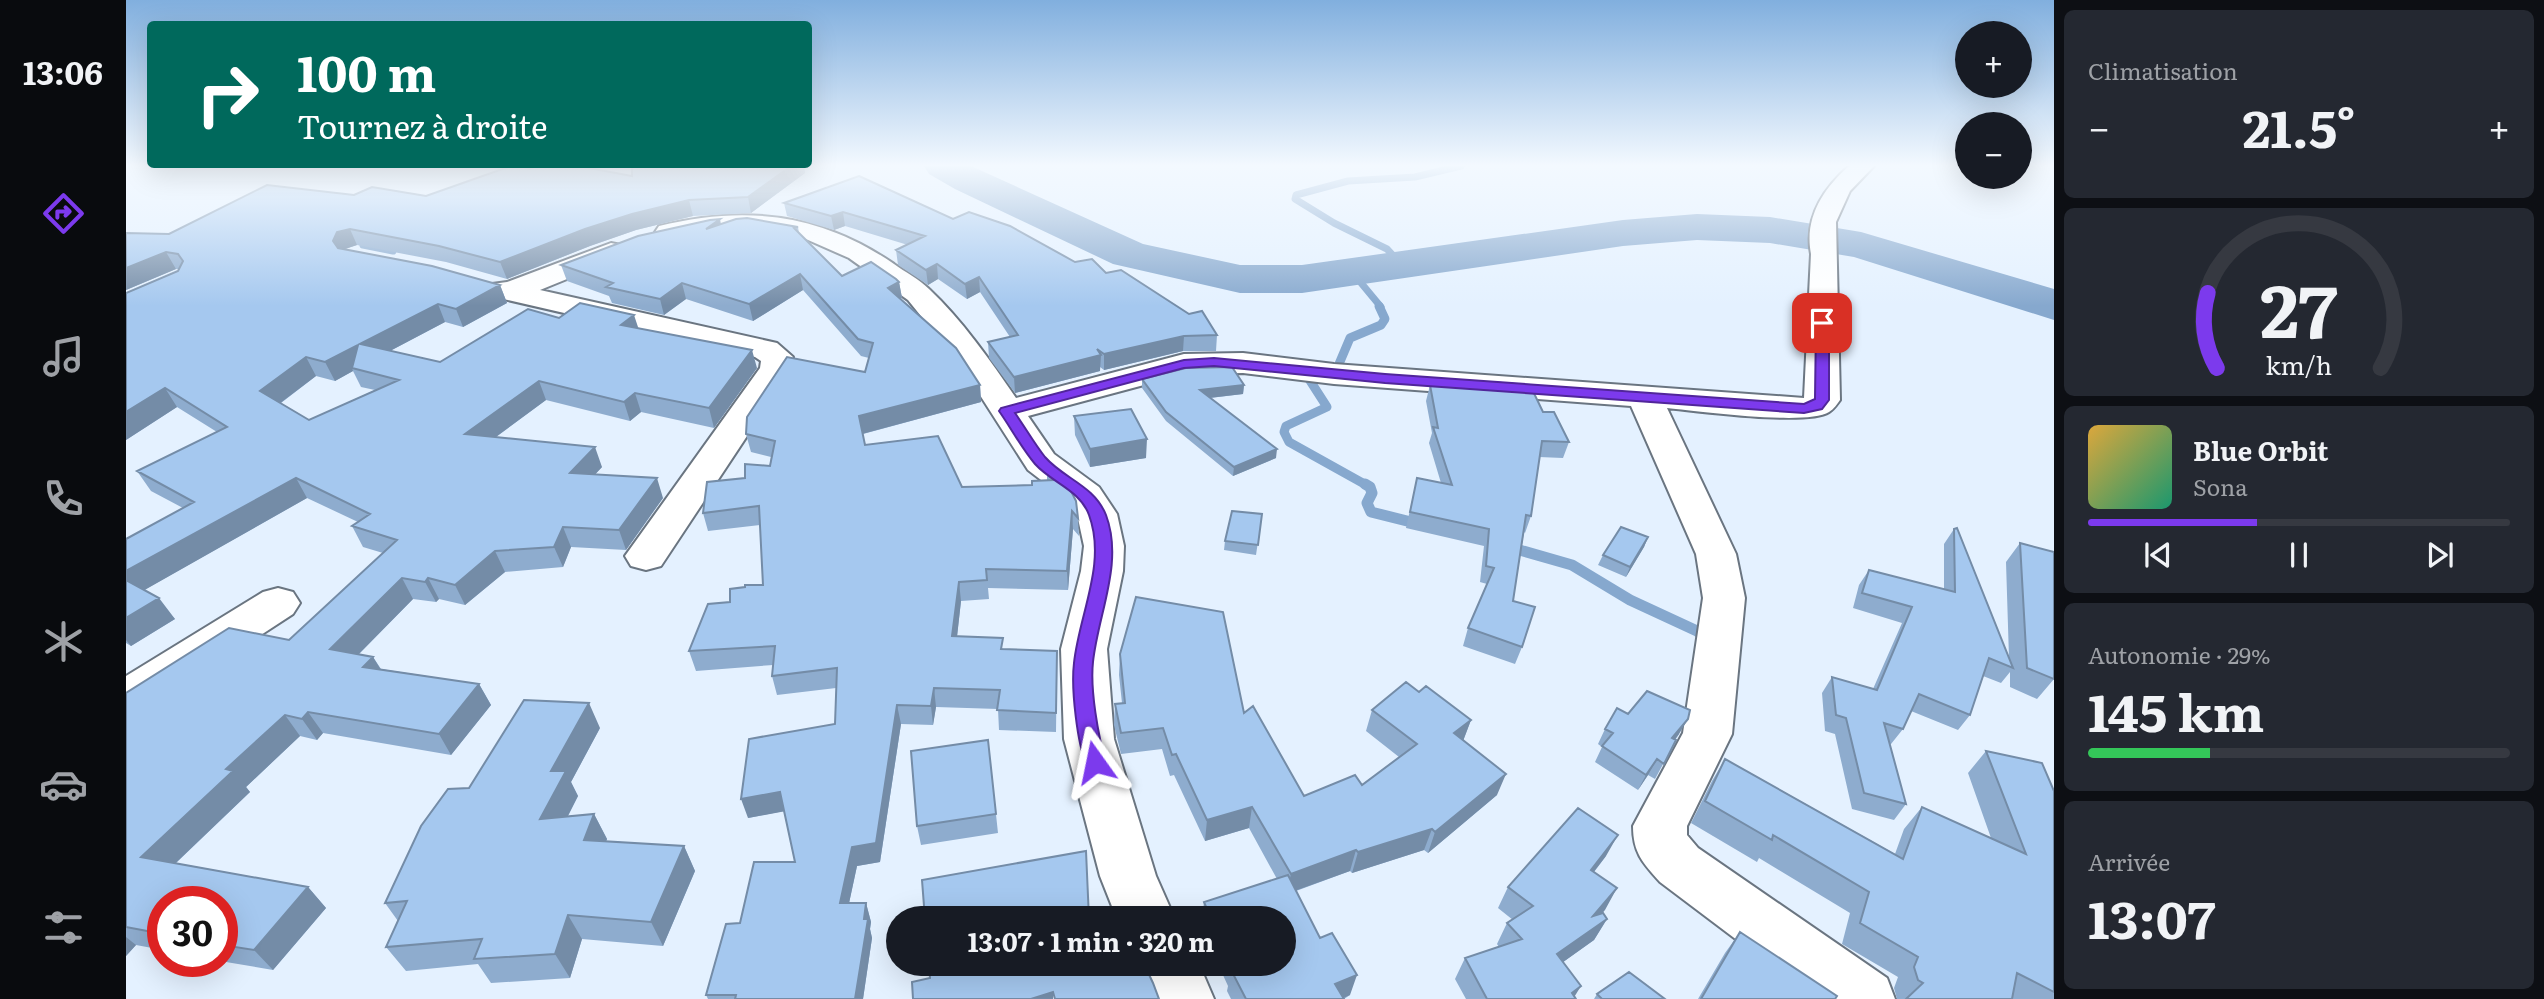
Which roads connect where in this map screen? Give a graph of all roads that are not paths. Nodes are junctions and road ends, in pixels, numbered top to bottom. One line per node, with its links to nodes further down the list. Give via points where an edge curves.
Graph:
1 (1832, 213): 4 (street, via 1824,238 1822,400 1816,406)
2 (471, 281): 3 (street)
3 (509, 292): 5 (street, via 678,229 759,222 805,229 859,252 918,293 975,362); 6 (street, via 766,350 777,357 776,368)
4 (1645, 398): 5 (street, via 1243,363 1184,364); 12 (street, via 1716,554 1724,598 1707,734 1660,826 1660,844 1679,865)
5 (1006, 411): 9 (street, via 1041,462 1085,495 1097,514 1104,546 1102,571 1083,664 1089,739)
6 (646, 556)
7 (278, 603): 8 (street)
8 (126, 699)
9 (1141, 906)
10 (1173, 976): 11 (street)
11 (1184, 999)
12 (1864, 999)

